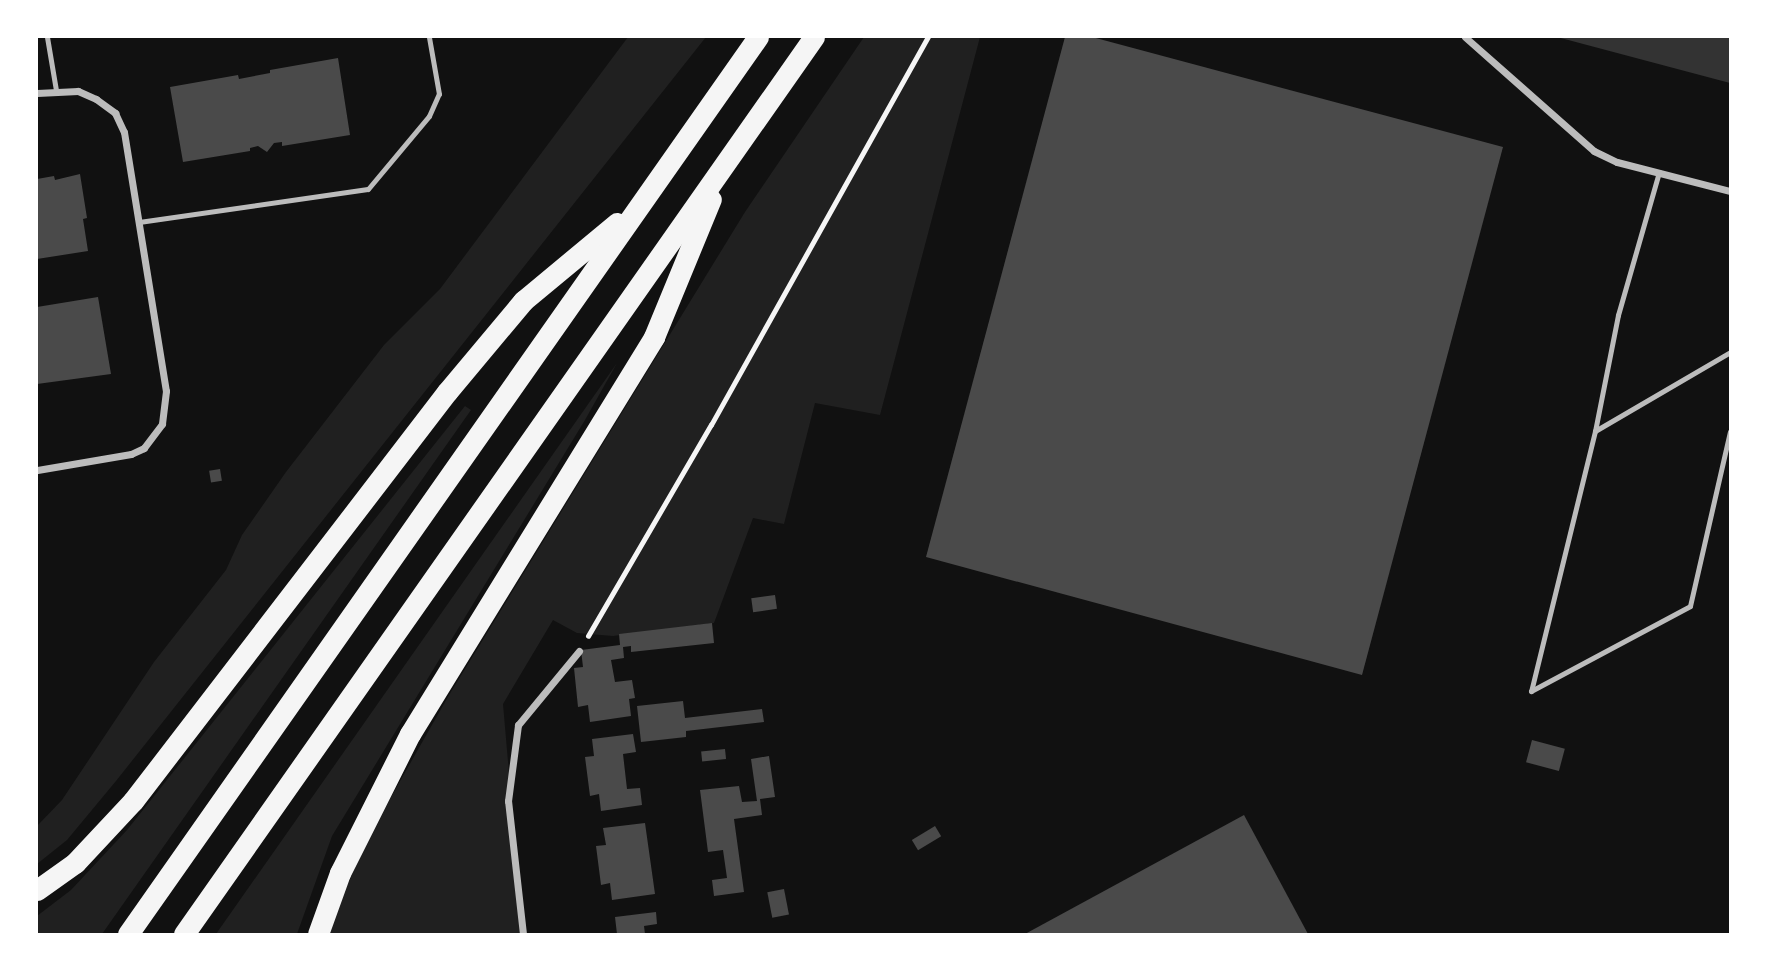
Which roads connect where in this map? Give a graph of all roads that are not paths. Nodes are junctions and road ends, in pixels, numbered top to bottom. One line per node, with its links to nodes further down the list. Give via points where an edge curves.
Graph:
1 (47, 37): 6 (lane)
2 (429, 37): 12 (lane, via 439,94 429,116 368,189)
3 (758, 37): 11 (highway)
4 (814, 37): 8 (highway)
5 (1465, 37): 9 (street, via 1594,151)
6 (56, 90): 7 (street); 12 (street, via 78,91 115,113 124,132)
7 (37, 93)
8 (726, 161): 20 (highway); 21 (highway, via 654,337 410,734 340,873)
9 (1659, 172): 10 (street); 14 (lane, via 1618,315)
10 (1730, 191)
11 (638, 206): 18 (highway, via 523,301 447,392 133,801 75,863); 19 (highway)
12 (139, 222): 16 (street, via 166,391 162,424 144,448 131,454)
13 (1730, 352): 14 (lane)
14 (1595, 431): 15 (lane, via 1531,691 1690,606)
15 (1730, 432)
16 (37, 470)
17 (579, 651): 22 (street, via 518,725 508,801)
18 (37, 890)
19 (128, 934)
20 (184, 934)
21 (318, 934)
22 (523, 934)

